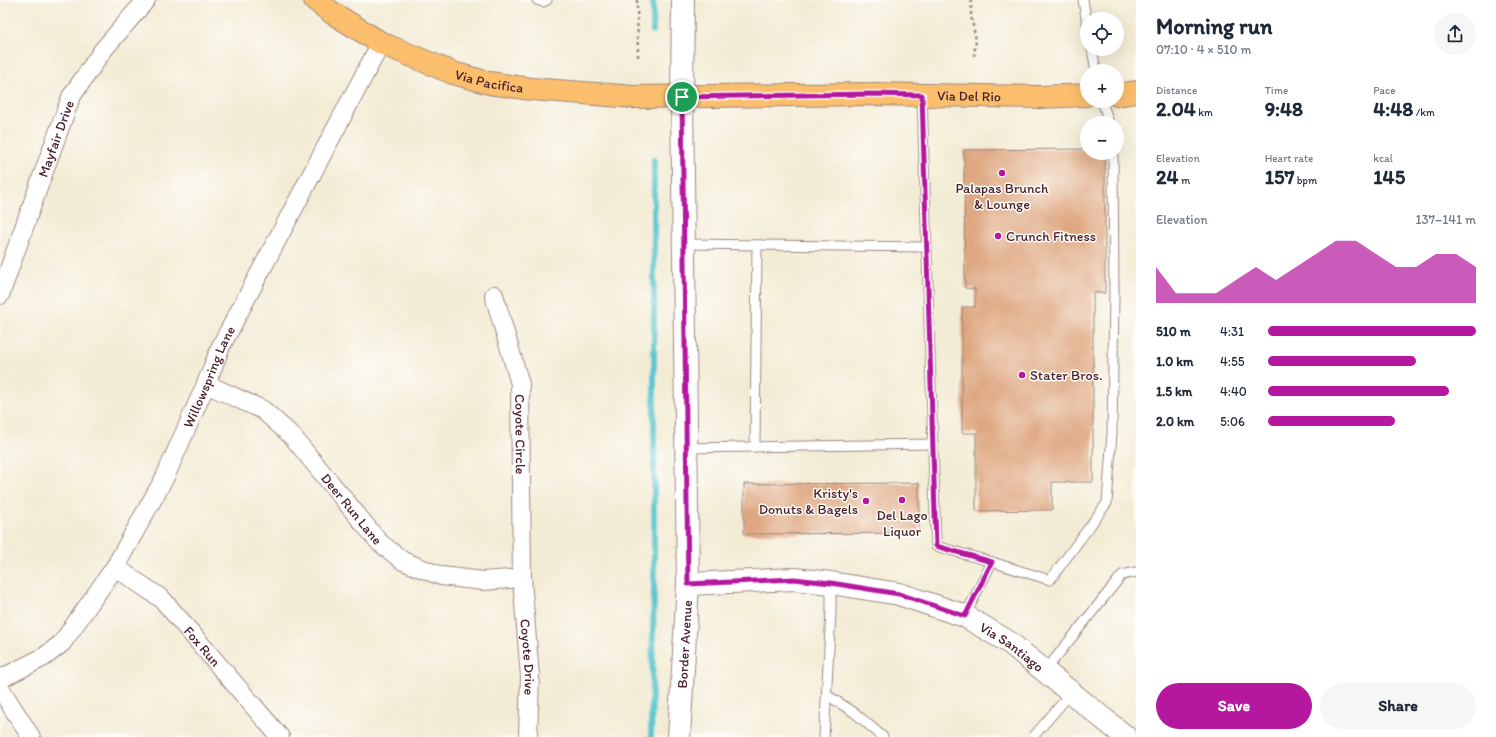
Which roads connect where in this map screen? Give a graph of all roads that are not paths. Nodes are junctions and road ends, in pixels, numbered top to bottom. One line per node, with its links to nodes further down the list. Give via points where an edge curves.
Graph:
1 (146, 0): 18 (street, Mayfair Drive, via 103,50 72,97)
2 (315, 0): 8 (main road, Via Pacifica)
3 (537, 0): 4 (lane)
4 (547, 0)
5 (683, 0): 13 (street, Border Avenue)
6 (1083, 0): 7 (lane)
7 (1085, 12)
8 (381, 43): 13 (main road, Via Pacifica, via 453,73 489,83 634,97); 20 (street, Willowspring Lane, via 220,346)
9 (1136, 92): 10 (main road)
10 (1124, 94)
11 (922, 95): 12 (main road, Via Del Rio); 13 (main road, Via Del Rio); 17 (lane)
12 (1080, 96)
13 (682, 97): 15 (street, Border Avenue)
14 (1113, 160): 24 (lane, via 1112,410 1107,503 1050,580)
15 (684, 244): 16 (lane); 23 (street, Border Avenue)
16 (757, 245): 17 (lane); 22 (lane)
17 (927, 247): 21 (lane)
18 (0, 295)
19 (494, 295): 27 (street, Coyote Circle, via 520,384)
20 (206, 384): 25 (street, Willowspring Lane, via 165,477); 27 (street, Deer Run Lane, via 263,410 292,436 379,542 403,561 441,576 483,581)
21 (933, 444): 22 (lane); 24 (lane, via 936,546)
22 (755, 447): 23 (lane)
23 (686, 448): 29 (street, Border Avenue)
24 (992, 562): 30 (lane)
25 (115, 566): 32 (street, Willowspring Lane, via 62,643 44,657); 37 (street, Fox Run, via 162,599)
26 (1136, 572): 31 (lane, via 1122,574)
27 (522, 578): 38 (street, Coyote Drive, via 530,677)
28 (831, 583): 29 (street, Via Santiago, via 794,579); 30 (street, Via Santiago, via 899,594); 35 (lane)
29 (688, 584): 39 (street, Border Avenue)
30 (965, 616): 31 (street, Via Santiago, via 1010,643)
31 (1045, 671): 34 (street, Via Santiago)
32 (0, 679)
33 (0, 688): 36 (street)
34 (1071, 693): 42 (lane); 43 (street, Via Santiago)
35 (827, 696): 40 (lane); 41 (lane, via 855,713)
36 (31, 737)
37 (280, 737)
38 (528, 737)
39 (679, 737)
40 (824, 737)
41 (883, 737)
42 (1033, 737)
43 (1126, 737)

